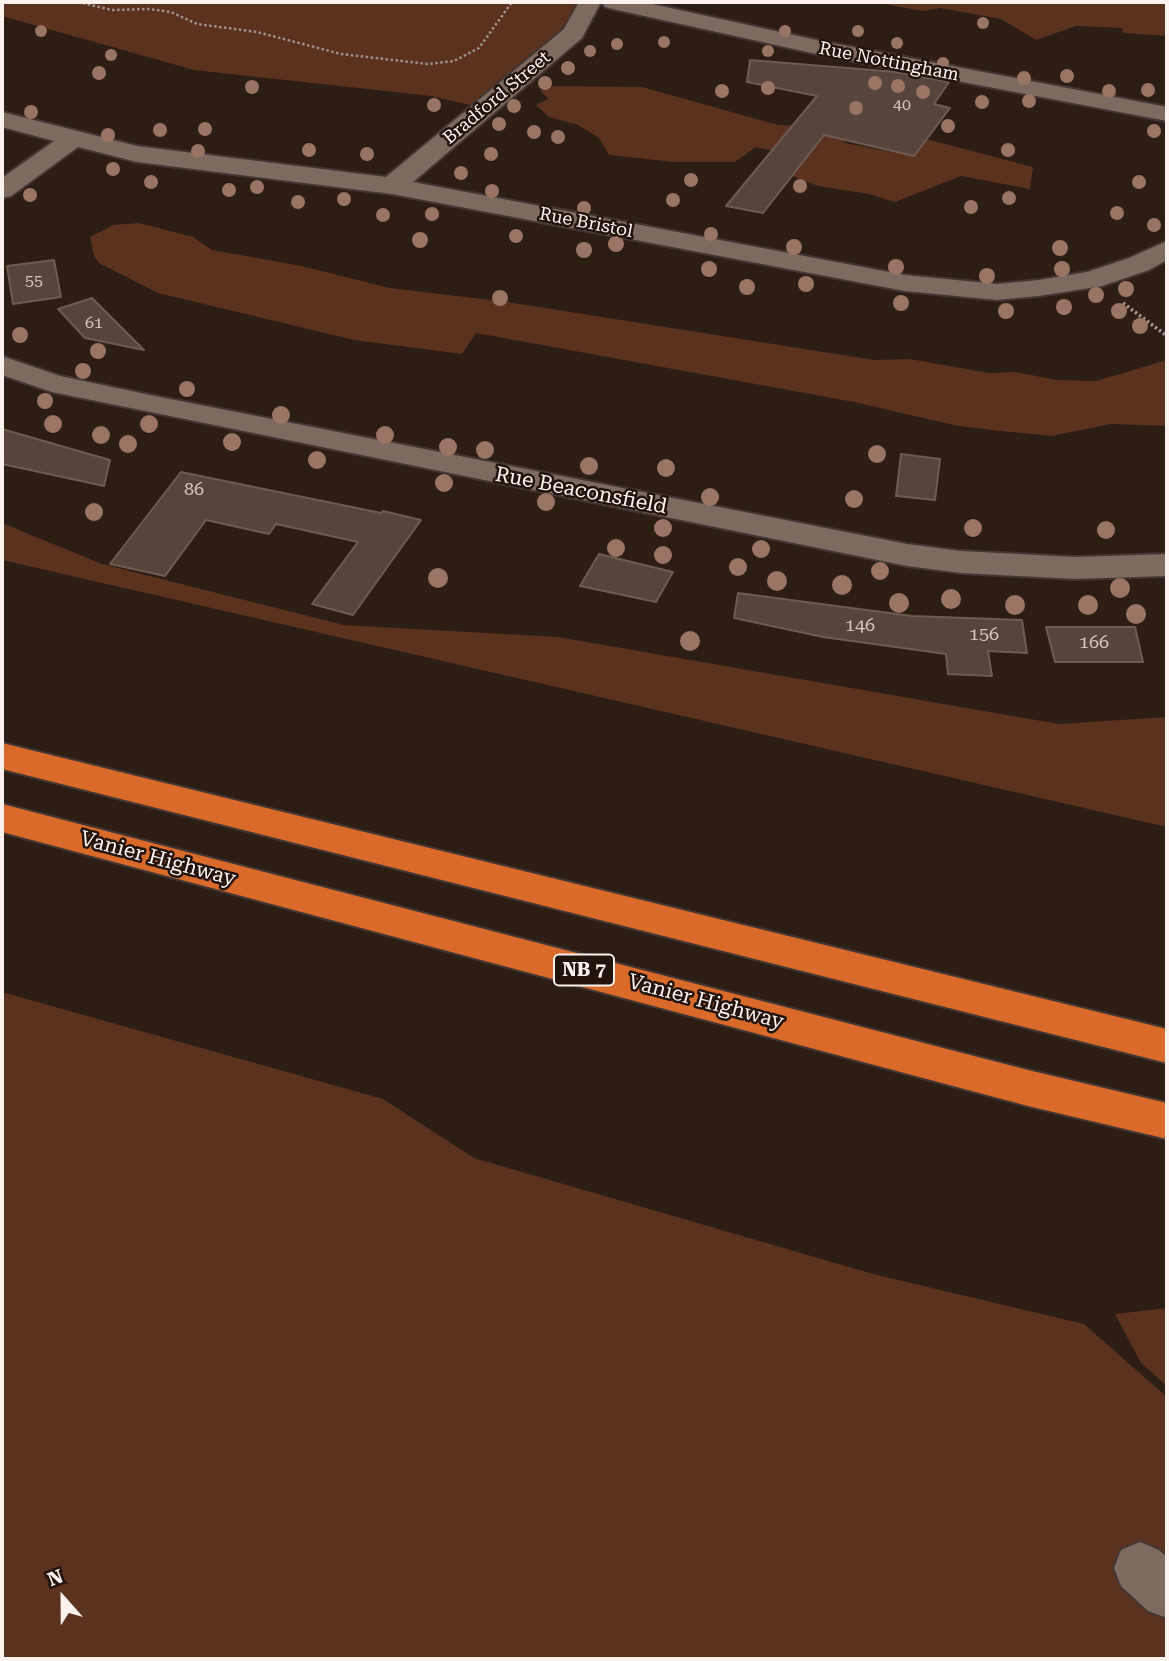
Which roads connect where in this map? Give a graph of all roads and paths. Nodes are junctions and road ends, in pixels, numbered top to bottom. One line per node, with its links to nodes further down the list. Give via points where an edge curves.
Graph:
1 (78, 2): 2 (path, via 112,10 171,12 197,24 257,32 341,54 428,64 454,61 479,48)
2 (512, 2)
3 (590, 2): 8 (street, Bradford Street, via 574,33)
4 (613, 2): 5 (street, Rue Nottingham, via 821,48)
5 (1167, 114)
6 (2, 120): 7 (street, Rue Bristol)
7 (73, 139): 8 (street, Rue Bristol, via 137,154); 9 (street)
8 (392, 186): 11 (street, Rue Bristol, via 905,283 997,292)
9 (2, 190)
10 (1167, 249): 11 (street, Rue Bristol)
11 (1092, 280): 12 (path)
12 (1167, 336)
13 (2, 365): 14 (street, Rue Beaconsfield, via 52,383 155,405 895,553 1075,568)
14 (1167, 565)
15 (2, 756): 17 (highway)
16 (2, 818): 18 (highway, Vanier Highway / NB 7)
17 (1167, 1046)
18 (1028, 1088): 19 (highway, Vanier Highway / NB 7); 20 (highway)
19 (1167, 1121)
20 (1167, 1138)

